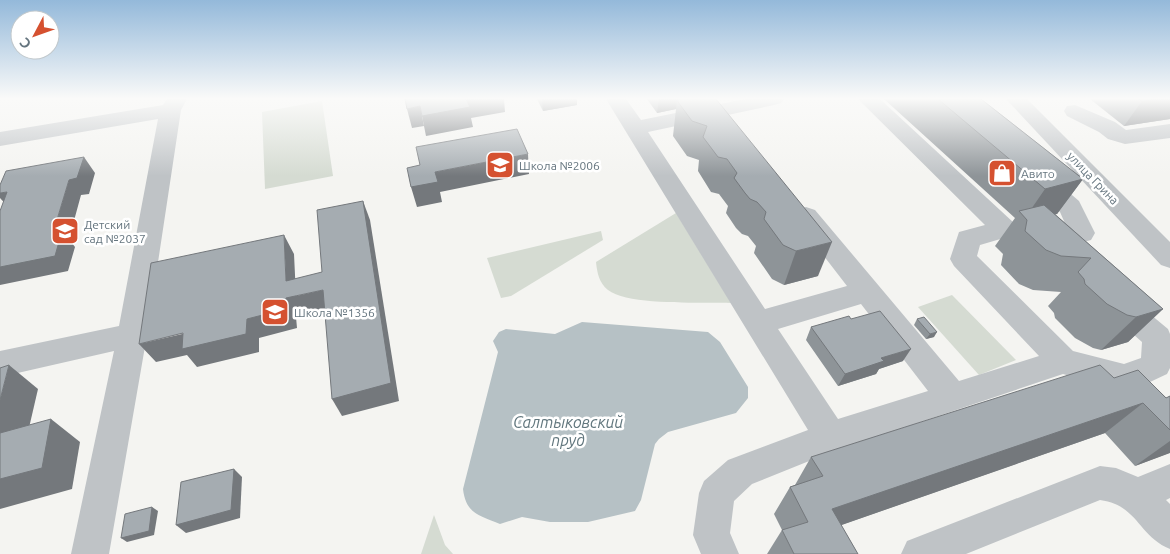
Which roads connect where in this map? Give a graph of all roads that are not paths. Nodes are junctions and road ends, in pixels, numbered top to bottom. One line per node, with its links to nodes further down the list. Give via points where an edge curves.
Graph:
1 (70, 125): 12 (street)
2 (169, 125): 20 (street)
3 (633, 125): 9 (street)
4 (650, 125): 9 (street)
5 (733, 125): 11 (street)
6 (895, 125): 21 (street, via 1005,229 968,239 963,259)
7 (1042, 125): 15 (street, улица Грина)
8 (1102, 125): 10 (street, via 1125,137)
9 (635, 128): 19 (street)
10 (1170, 131)
11 (739, 132)
12 (0, 139)
13 (1019, 163): 16 (street, via 1070,208 1082,233 1049,242)
14 (794, 200): 18 (street)
15 (1170, 258)
16 (1070, 261)
17 (1099, 287): 23 (street, via 1157,338 1156,365)
18 (867, 291): 19 (street); 24 (street)
19 (758, 323): 26 (street)
20 (132, 335): 22 (street); 30 (street)
21 (1063, 361): 23 (street); 24 (street)
22 (0, 364)
23 (1126, 378): 25 (street)
24 (953, 398): 26 (street)
25 (1170, 422)
26 (830, 437): 31 (street, via 740,472 718,493 711,536)
27 (1170, 481): 28 (street)
28 (1137, 494): 29 (street); 32 (street, via 1116,485 1100,483)
29 (1170, 531)
30 (90, 554)
31 (720, 554)
32 (920, 554)

